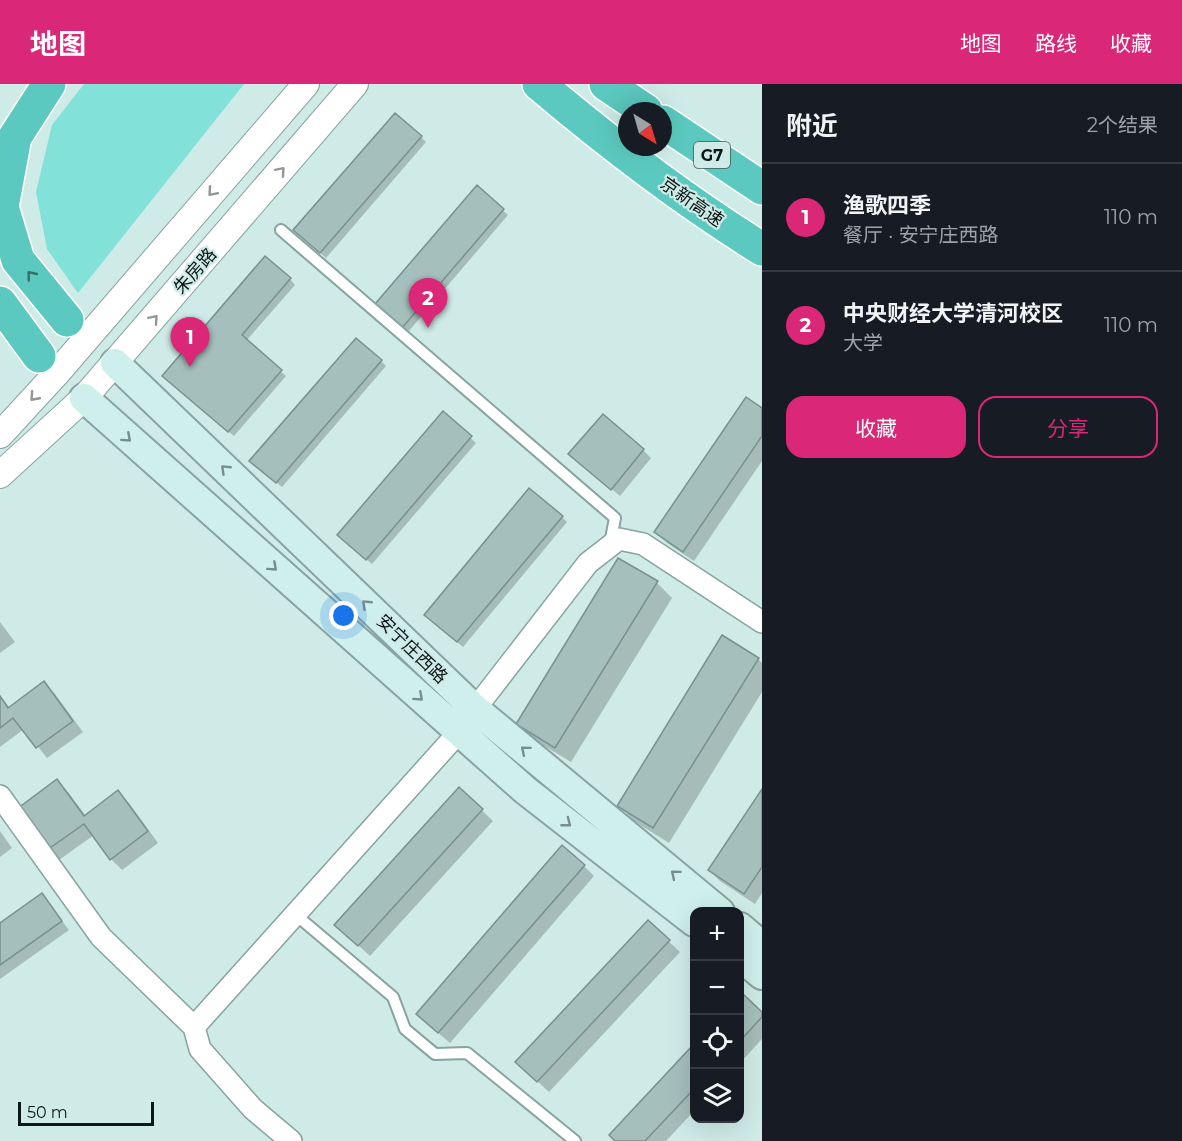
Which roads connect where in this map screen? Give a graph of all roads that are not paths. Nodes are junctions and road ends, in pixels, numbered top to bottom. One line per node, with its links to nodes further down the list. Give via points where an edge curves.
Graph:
1 (49, 84): 14 (highway, one-way to 1, via 18,260 2,207 15,136)
2 (306, 84): 14 (street, one-way to 14)
3 (355, 84): 15 (street, 朱房路, one-way to 3)
4 (539, 84): 7 (highway, 京新高速)
5 (606, 84): 6 (highway)
6 (633, 102)
7 (579, 117): 11 (highway, 京新高速, via 702,212); 12 (highway, via 683,210)
8 (672, 128): 9 (highway, G7)
9 (762, 188)
10 (281, 230): 20 (lane, via 615,518)
11 (762, 249)
12 (762, 272)
13 (0, 303): 16 (highway)
14 (77, 329): 15 (street, 安宁庄西路); 16 (street)
15 (115, 363): 17 (street, 朱房路); 22 (main road, 安宁庄西路, one-way to 15)
16 (48, 364): 17 (street); 18 (street, one-way to 18)
17 (84, 399): 19 (street, 朱房路); 22 (main road, one-way to 22)
18 (0, 435)
19 (0, 475)
20 (609, 547): 21 (street, via 619,539 643,544); 22 (street, via 588,563)
21 (762, 622)
22 (467, 721): 24 (main road, 安宁庄西路, one-way to 22); 25 (street); 26 (main road, one-way to 26, via 525,790)
23 (0, 796): 31 (street, via 101,937)
24 (713, 907)
25 (296, 915): 31 (street); 33 (lane, via 393,998 405,1029 435,1054 467,1053)
26 (690, 919)
27 (744, 930): 28 (main road)
28 (762, 946)
29 (744, 960): 30 (main road)
30 (762, 975)
31 (194, 1027): 32 (street, via 200,1049 253,1110)
32 (291, 1141)
33 (575, 1141)

